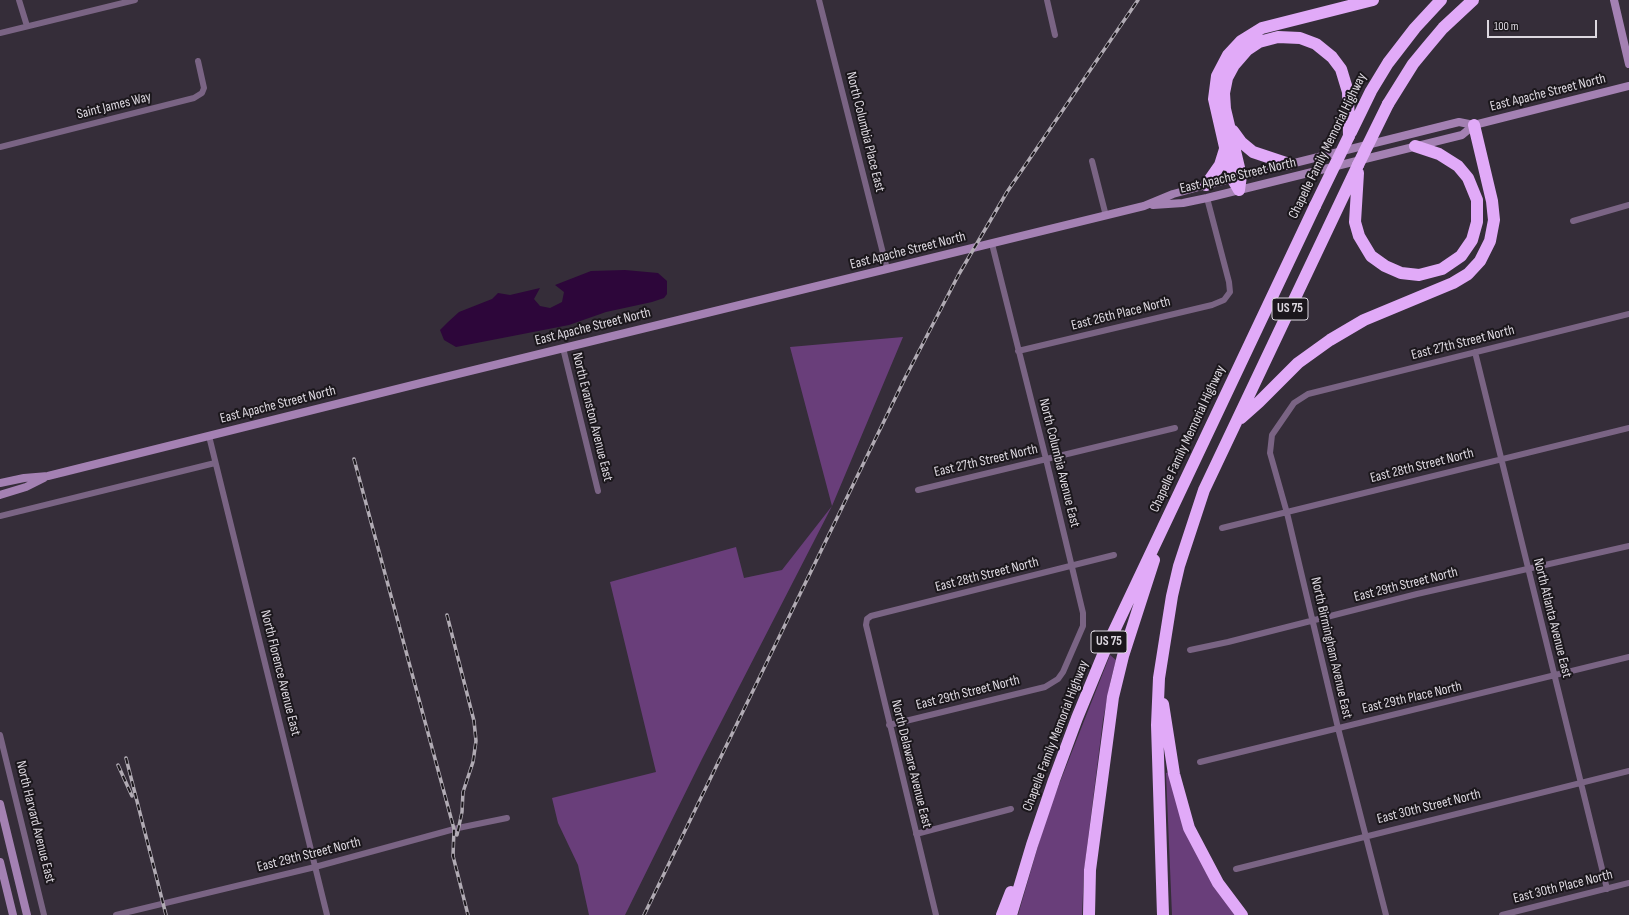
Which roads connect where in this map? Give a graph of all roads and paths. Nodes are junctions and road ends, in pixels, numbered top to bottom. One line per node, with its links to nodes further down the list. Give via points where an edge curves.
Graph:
1 (19, 0): 9 (street)
2 (135, 0): 9 (street)
3 (819, 0): 33 (street, North Columbia Place East)
4 (1047, 0): 11 (street)
5 (1373, 0): 20 (highway, via 1262,28 1236,45 1222,64 1214,86 1215,106)
6 (1441, 0): 15 (highway, Chapelle Family Memorial Highway / US 75, via 1388,63)
7 (1473, 0): 23 (highway, US 75, bridge, via 1443,28 1413,64 1388,104)
8 (1614, 0): 13 (main road)
9 (27, 26): 10 (street)
10 (0, 33)
11 (1055, 35)
12 (198, 61): 19 (street, Saint James Way, via 204,88 202,93 194,98)
13 (1629, 64)
14 (1629, 86): 16 (main road, East Apache Street North)
15 (1355, 112): 17 (highway, via 1344,76 1332,56 1306,40 1289,36 1278,37 1265,40 1247,50 1230,71 1224,93); 51 (highway, Chapelle Family Memorial Highway / US 75, bridge, via 1348,136)
16 (1474, 125): 18 (main road, East Apache Street North, via 1462,135); 22 (main road, East Apache Street North, via 1459,122); 39 (highway, via 1494,220 1490,242 1480,261 1468,274 1454,283 1364,320 1330,340 1298,363)
17 (1229, 127): 22 (highway, via 1253,152); 24 (highway)
18 (1415, 146): 23 (highway, via 1452,161 1466,175 1476,196 1478,215 1475,233 1466,251 1442,269 1419,275 1401,273 1385,266 1372,256 1359,236 1354,214); 26 (main road, East Apache Street North)
19 (0, 147)
20 (1225, 148): 24 (highway); 25 (highway, via 1220,165)
21 (1092, 161): 30 (street)
22 (1288, 164): 24 (main road, East Apache Street North)
23 (1358, 165): 39 (highway, US 75)
24 (1237, 177): 25 (main road, East Apache Street North); 26 (highway)
25 (1206, 185): 29 (main road, East Apache Street North, via 1173,194)
26 (1239, 190): 27 (main road, East Apache Street North)
27 (1207, 198): 29 (main road, East Apache Street North); 36 (street, East 26th Place North, via 1229,282 1228,297 1212,305)
28 (1629, 205): 31 (street)
29 (1144, 206): 30 (main road, East Apache Street North)
30 (1106, 216): 32 (main road, East Apache Street North)
31 (1573, 221)
32 (992, 244): 33 (main road, East Apache Street North); 36 (street, North Columbia Avenue East)
33 (887, 269): 35 (main road, East Apache Street North)
34 (1629, 314): 37 (street, East 27th Street North)
35 (563, 348): 42 (main road, East Apache Street North); 49 (street, North Evanston Avenue East)
36 (1018, 351): 43 (street, North Columbia Avenue East)
37 (1475, 352): 38 (street, East 27th Street North); 44 (street, North Atlanta Avenue East)
38 (1303, 396): 52 (street, North Birmingham Avenue East, via 1294,402 1272,435 1270,444 1270,453)
39 (1237, 421): 64 (highway, US 75, via 1204,490 1187,539 1172,596)
40 (1175, 428): 43 (street, East 27th Street North)
41 (1629, 428): 44 (street, East 28th Street North)
42 (209, 436): 45 (street, North Florence Avenue East); 46 (main road, East Apache Street North)
43 (1046, 459): 48 (street, East 27th Street North); 57 (street, North Columbia Avenue East)
44 (1501, 459): 52 (street, East 28th Street North); 58 (street, North Atlanta Avenue East)
45 (216, 463): 53 (street); 79 (street, North Florence Avenue East)
46 (48, 476): 47 (main road, East Apache Street North); 50 (main road, East Apache Street North, via 26,487)
47 (0, 483)
48 (918, 490)
49 (598, 491)
50 (0, 495)
51 (1172, 507): 71 (highway, Chapelle Family Memorial Highway / US 75, via 1105,650); 91 (highway, via 1123,656 1113,697 1090,870)
52 (1287, 513): 54 (street, East 28th Street North); 60 (street, North Birmingham Avenue East)
53 (0, 516)
54 (1222, 528)
55 (1629, 546): 58 (street, East 29th Street North)
56 (1114, 555): 57 (street, East 28th Street North)
57 (1071, 566): 59 (street, East 28th Street North); 65 (street, North Columbia Avenue East, via 1083,614 1083,626 1063,672)
58 (1527, 569): 60 (street, East 29th Street North); 63 (street, North Atlanta Avenue East)
59 (867, 619): 66 (street, North Delaware Avenue East, via 866,625)
60 (1313, 621): 61 (street, East 29th Street North); 67 (street, North Birmingham Avenue East)
61 (1190, 650)
62 (1629, 657): 63 (street, East 29th Place North)
63 (1554, 676): 67 (street, East 29th Place North); 72 (street, North Atlanta Avenue East)
64 (1159, 678): 92 (highway, US 75, via 1157,725); 93 (highway, via 1174,774 1183,810 1211,871)
65 (1052, 683): 66 (street, East 29th Street North, via 1045,687)
66 (889, 725): 76 (street, North Delaware Avenue East)
67 (1338, 728): 69 (street, East 29th Place North); 77 (street, North Birmingham Avenue East)
68 (0, 735): 85 (street, North Harvard Avenue East)
69 (1200, 762)
70 (1629, 771): 72 (street, East 30th Street North)
71 (1054, 780): 89 (highway); 90 (highway, Chapelle Family Memorial Highway / US 75)
72 (1580, 783): 77 (street, East 30th Street North); 82 (street, North Atlanta Avenue East)
73 (0, 804): 84 (main road)
74 (1011, 809): 76 (street)
75 (507, 818): 79 (street, East 29th Street North, via 458,828)
76 (916, 834): 88 (street, North Delaware Avenue East)
77 (1366, 835): 80 (street, East 30th Street North); 94 (street, North Birmingham Avenue East)
78 (0, 862): 83 (main road)
79 (315, 867): 86 (street, East 29th Street North); 87 (street, North Florence Avenue East)
80 (1236, 869)
81 (1629, 883): 82 (street, East 30th Place North)
82 (1607, 889): 95 (street, East 30th Place North)
83 (13, 915)
84 (27, 915)
85 (44, 915)
86 (116, 915)
87 (327, 915)
88 (936, 915)
89 (1002, 915)
90 (1011, 915)
91 (1089, 915)
92 (1162, 915)
93 (1242, 915)
94 (1386, 915)
95 (1502, 915)

